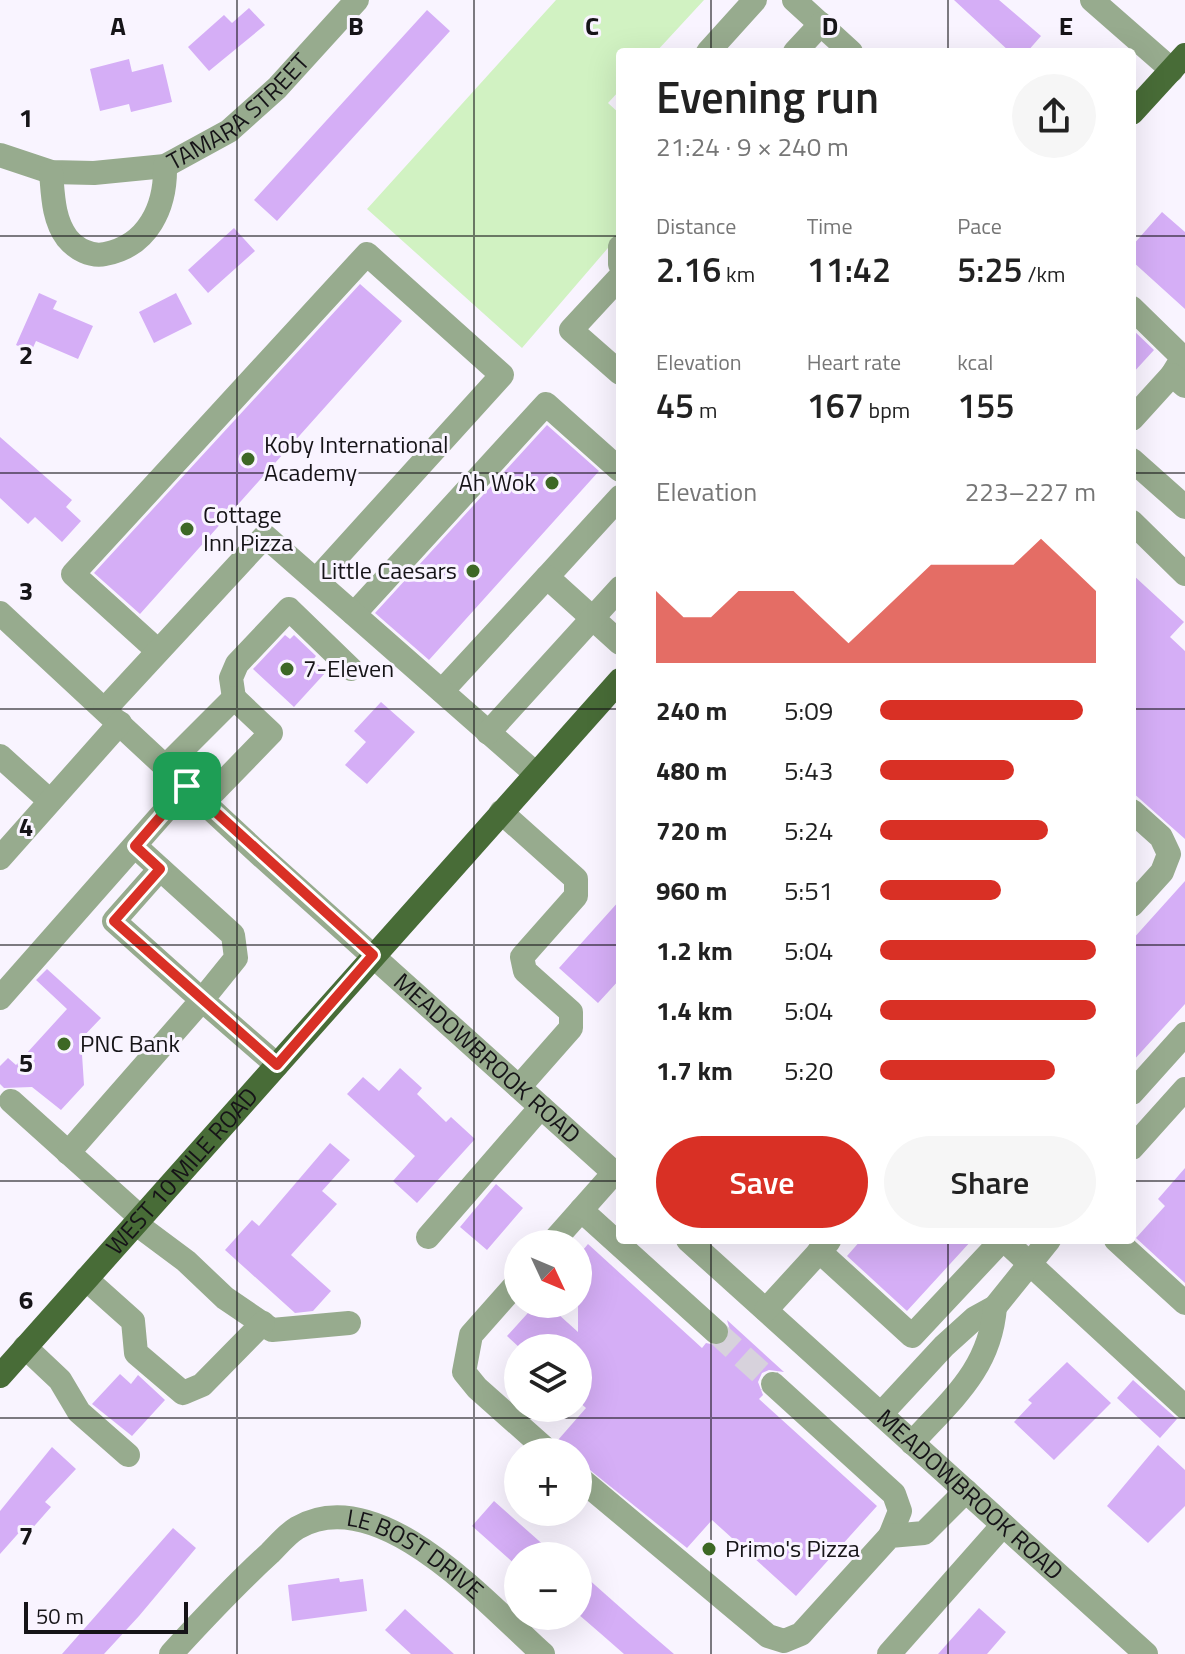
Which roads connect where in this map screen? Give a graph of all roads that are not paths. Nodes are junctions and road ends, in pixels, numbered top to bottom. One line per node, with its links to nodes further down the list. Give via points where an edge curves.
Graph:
1 (357, 0): 12 (street, TAMARA STREET, via 277,88 229,131)
2 (755, 0): 6 (street)
3 (794, 0): 5 (street)
4 (1092, 0): 9 (street)
5 (821, 24): 7 (street); 8 (street)
6 (712, 48)
7 (799, 48)
8 (847, 48)
9 (1178, 63): 10 (main road)
10 (1136, 109)
11 (0, 155): 13 (street, TAMARA STREET)
12 (165, 166): 13 (street, TAMARA STREET); 13 (street, via 166,189 142,237 127,249 100,255 83,251 67,238 55,212)
13 (51, 172)
14 (616, 281): 17 (street, via 571,330)
15 (1136, 311): 16 (street)
16 (1179, 338): 18 (street)
17 (616, 369)
18 (1178, 381): 19 (street)
19 (1136, 416)
20 (1136, 464): 23 (street)
21 (616, 466): 30 (street, via 546,404)
22 (616, 501): 26 (street)
23 (1185, 507)
24 (1136, 526): 25 (street)
25 (1185, 574)
26 (547, 577): 31 (street); 36 (street)
27 (316, 580): 30 (street); 33 (street, via 265,536); 33 (street, via 502,375 367,254 73,574)
28 (616, 593): 31 (street)
29 (0, 613): 38 (street, MEADOWBROOK ROAD)
30 (354, 614): 36 (street)
31 (593, 619): 32 (street); 39 (street)
32 (616, 639)
33 (158, 651): 38 (street)
34 (351, 669): 37 (street, via 289,609 237,664 231,678)
35 (616, 689): 42 (main road, WEST 10 MILE ROAD)
36 (442, 691): 39 (street)
37 (234, 698): 41 (street); 43 (street, via 271,733)
38 (112, 716): 41 (street, MEADOWBROOK ROAD); 44 (street)
39 (488, 733): 42 (street)
40 (0, 756): 44 (street)
41 (166, 766): 43 (street, MEADOWBROOK ROAD)
42 (536, 774): 45 (main road, WEST 10 MILE ROAD)
43 (195, 794): 48 (street); 51 (street, MEADOWBROOK ROAD)
44 (50, 801): 47 (street)
45 (501, 812): 51 (main road, WEST 10 MILE ROAD); 56 (street, via 576,879 576,896 522,957 525,971 571,1012 571,1028)
46 (1136, 815): 50 (street, via 1161,837 1169,854 1162,872)
47 (4, 844)
48 (135, 846): 49 (street); 52 (street)
49 (160, 869): 53 (street, via 233,935 236,958); 53 (street, via 114,921)
50 (1136, 901)
51 (373, 955): 55 (main road, WEST 10 MILE ROAD); 56 (street, MEADOWBROOK ROAD)
52 (0, 998)
53 (202, 1000): 55 (street); 62 (street)
54 (1185, 1034): 57 (street)
55 (277, 1065): 66 (main road, WEST 10 MILE ROAD)
56 (519, 1087): 60 (street, MEADOWBROOK ROAD)
57 (1136, 1089)
58 (1185, 1089): 61 (street)
59 (11, 1101): 62 (street)
60 (541, 1107): 63 (street, MEADOWBROOK ROAD); 68 (street)
61 (1136, 1144)
62 (68, 1153): 66 (street)
63 (616, 1175)
64 (616, 1177): 65 (street)
65 (581, 1210): 67 (street); 69 (street)
66 (138, 1220): 78 (main road, WEST 10 MILE ROAD); 83 (street, via 225,1298)
67 (563, 1230)
68 (428, 1237)
69 (616, 1242)
70 (619, 1244): 85 (street)
71 (692, 1244): 82 (street, MEADOWBROOK ROAD)
72 (999, 1244): 76 (street, via 912,1336)
73 (1008, 1244): 77 (street)
74 (1046, 1244): 77 (street)
75 (1120, 1244): 80 (street)
76 (824, 1246): 82 (street)
77 (1030, 1264): 81 (street); 89 (street)
78 (86, 1279): 83 (street, via 133,1321 136,1353 183,1393 202,1385); 86 (main road, WEST 10 MILE ROAD)
79 (504, 1298): 91 (street, via 471,1335 464,1372)
80 (1185, 1303)
81 (995, 1307): 90 (street, via 954,1337); 92 (street, via 993,1337 979,1368)
82 (766, 1310): 90 (street, MEADOWBROOK ROAD)
83 (263, 1323): 84 (street, via 272,1330)
84 (349, 1323)
85 (716, 1332)
86 (25, 1347): 87 (main road, WEST 10 MILE ROAD); 93 (street, via 60,1380 79,1412)
87 (0, 1376)
88 (773, 1384): 97 (street, via 894,1494 900,1511)
89 (1185, 1407)
90 (881, 1414): 92 (street, MEADOWBROOK ROAD)
91 (533, 1438)
92 (912, 1443): 95 (street, MEADOWBROOK ROAD)
93 (128, 1455)
94 (592, 1489): 97 (street, via 768,1636 784,1641 801,1634)
95 (966, 1491): 96 (street, MEADOWBROOK ROAD); 97 (street, via 924,1533)
96 (1003, 1525): 100 (street); 101 (street, MEADOWBROOK ROAD)
97 (890, 1536)
98 (171, 1654): 99 (street, LE BOST DRIVE, via 225,1593 297,1528 327,1519 364,1520 420,1546)
99 (543, 1654)
100 (889, 1654)
101 (1146, 1654)

